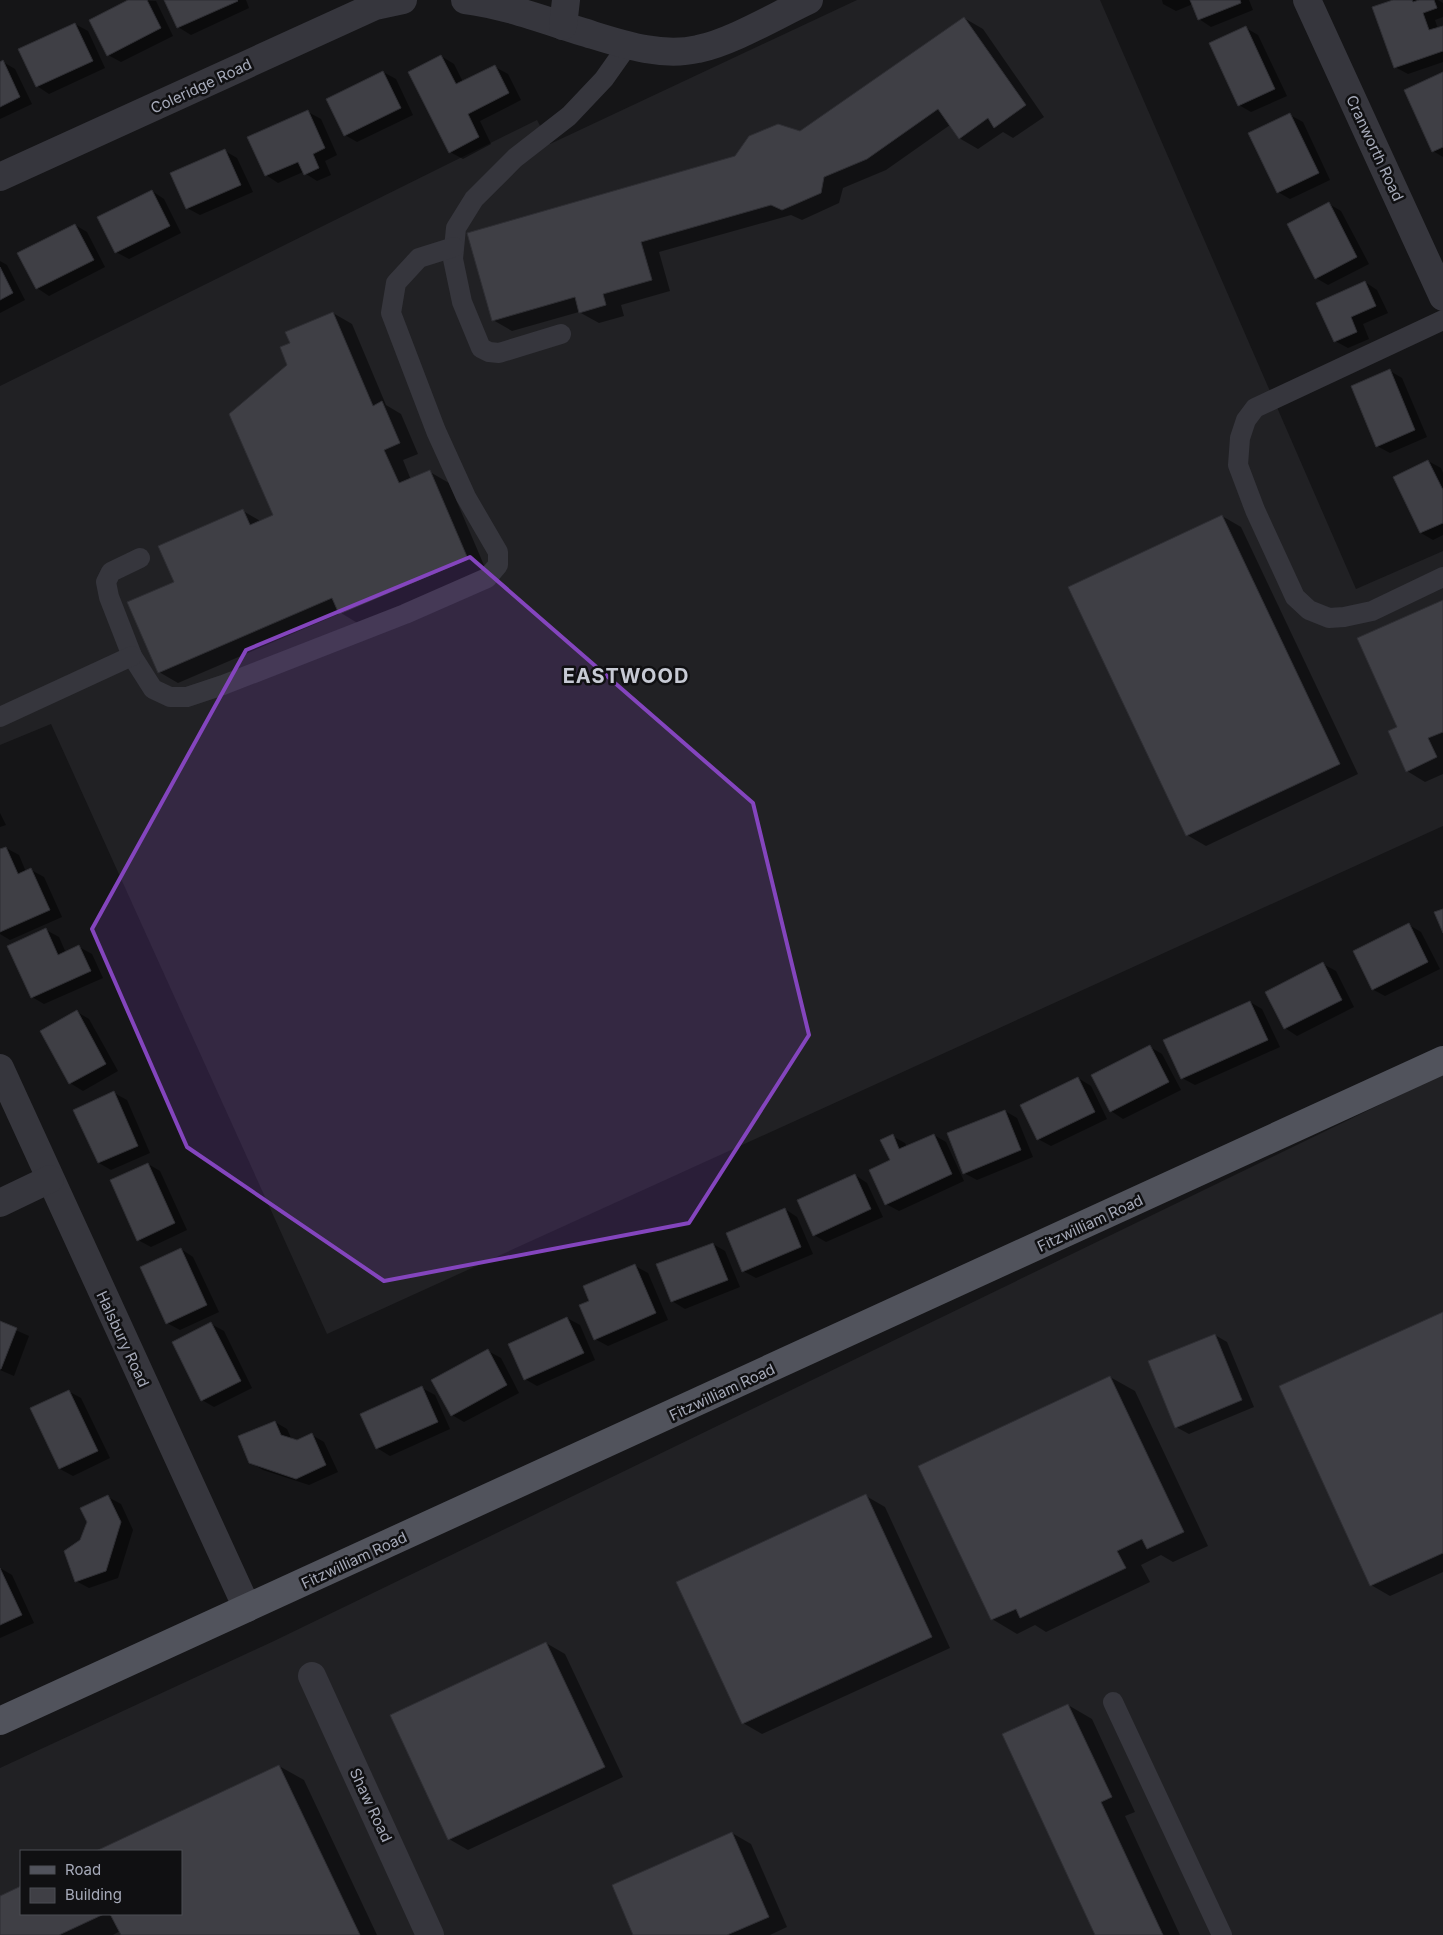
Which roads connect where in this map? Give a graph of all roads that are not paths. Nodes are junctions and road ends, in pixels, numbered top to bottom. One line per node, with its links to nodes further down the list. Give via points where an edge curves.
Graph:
1 (404, 0): 7 (street, Coleridge Road, via 375,6)
2 (465, 0): 5 (street, via 518,12)
3 (809, 0): 6 (street, via 728,39 698,49 668,52)
4 (1306, 0): 9 (street, Cranworth Road)
5 (565, 13): 6 (street)
6 (628, 45): 8 (lane, via 604,79 569,116 514,158 474,199 456,228)
7 (0, 177)
8 (454, 248): 11 (lane, via 453,259 462,302 481,348 499,353); 14 (lane, via 419,258 396,283 391,313 436,431 466,498 498,552 498,565 487,578 405,614 187,697 170,697 153,689)
9 (1443, 297)
10 (1443, 320): 13 (lane, via 1255,408 1246,420 1240,438 1238,466 1295,597 1309,610 1329,618 1372,611)
11 (561, 334)
12 (140, 558): 14 (lane, via 111,572 106,582)
13 (1443, 577)
14 (132, 656): 15 (lane)
15 (0, 717)
16 (1443, 1060): 20 (main road, Fitzwilliam Road)
17 (0, 1068): 18 (street, Halsbury Road)
18 (50, 1179): 19 (street); 20 (street, Halsbury Road)
19 (0, 1203)
20 (247, 1608): 23 (main road, Fitzwilliam Road)
21 (312, 1676): 24 (street, Shaw Road)
22 (1113, 1702): 25 (lane)
23 (0, 1721)
24 (430, 1935)
25 (1222, 1935)

